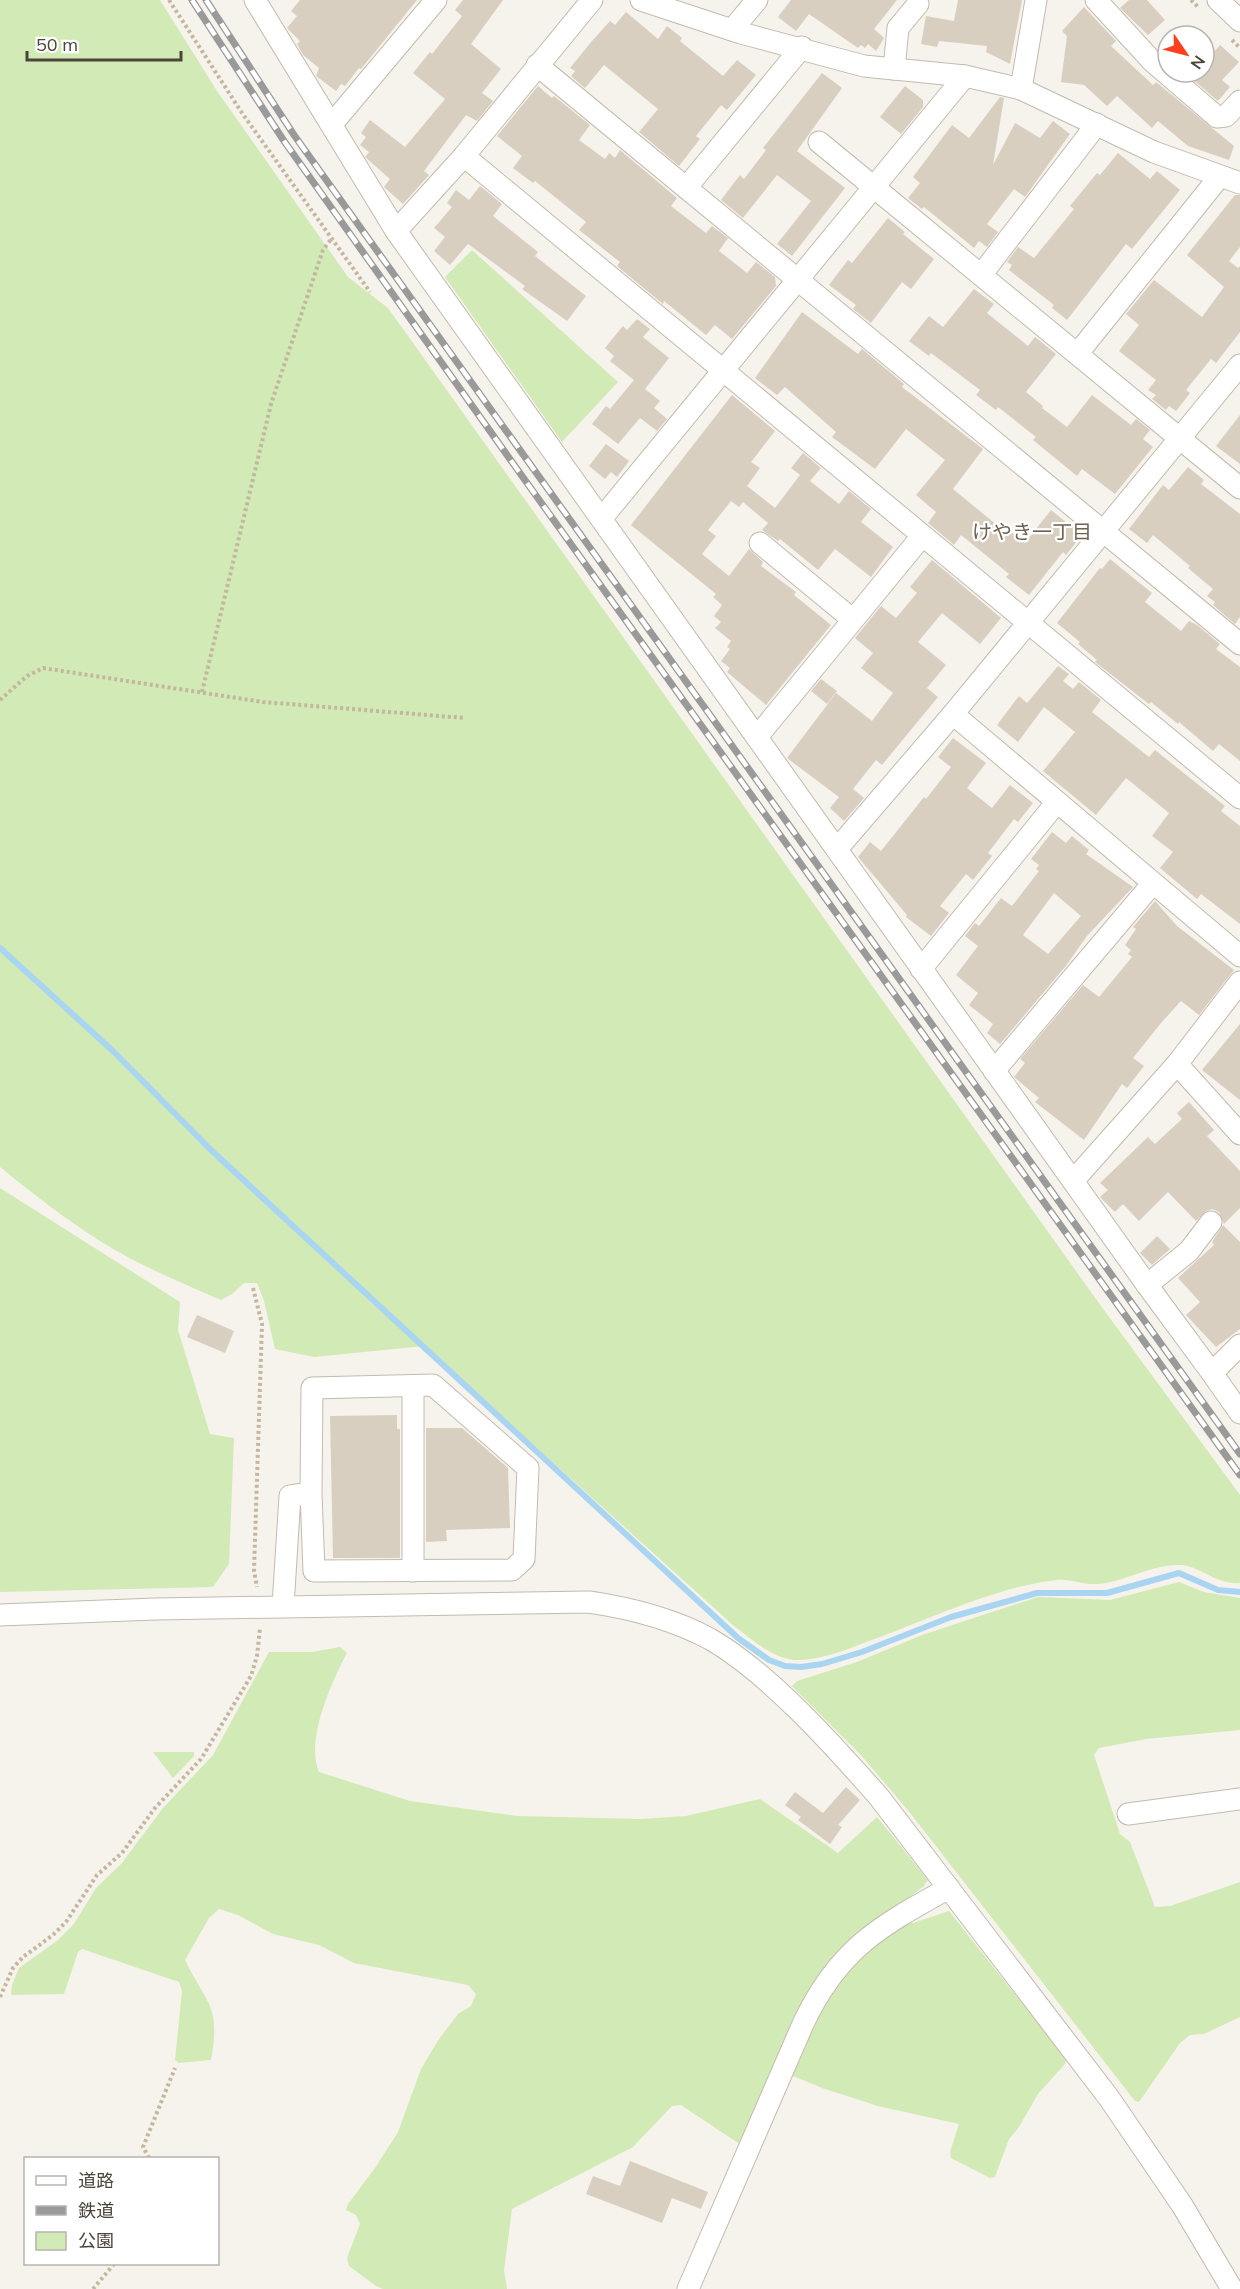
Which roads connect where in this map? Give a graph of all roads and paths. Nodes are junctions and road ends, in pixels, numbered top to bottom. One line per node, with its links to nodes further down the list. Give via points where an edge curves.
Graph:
1 (169, 0): 28 (path, via 242,113)
2 (436, 0): 19 (street)
3 (592, 0): 14 (street)
4 (641, 0): 12 (street)
5 (756, 0): 12 (street)
6 (1036, 0): 17 (street)
7 (1096, 0): 18 (street, via 1152,61 1217,117 1226,116)
8 (1218, 0): 11 (street)
9 (918, 4): 15 (street, via 898,28)
10 (265, 5): 19 (street)
11 (1240, 21)
12 (732, 30): 13 (street)
13 (802, 47): 15 (street, via 864,66); 26 (street)
14 (537, 65): 22 (street); 26 (street)
15 (894, 69): 16 (street)
16 (965, 76): 17 (street); 25 (street)
17 (1021, 90): 20 (street)
18 (1240, 100)
19 (332, 124): 27 (street)
20 (1097, 124): 23 (street, via 1154,152); 29 (street)
21 (819, 142): 25 (street)
22 (464, 156): 27 (street); 34 (street)
23 (1220, 176): 24 (street); 32 (street)
24 (1240, 183)
25 (874, 187): 29 (street); 30 (street)
26 (686, 188): 30 (street)
27 (396, 231): 37 (street)
28 (332, 238): 31 (path); 44 (path, via 323,250 271,404)
29 (981, 275): 32 (street)
30 (797, 280): 34 (street); 38 (street)
31 (370, 292)
32 (1078, 353): 35 (street)
33 (1240, 365): 35 (street)
34 (723, 370): 37 (street); 39 (street)
35 (1180, 439): 36 (street); 38 (street)
36 (1240, 488)
37 (602, 518): 48 (street)
38 (1104, 531): 42 (street); 43 (street)
39 (922, 536): 41 (street); 42 (street)
40 (760, 543): 41 (street)
41 (852, 619): 48 (street)
42 (1028, 623): 46 (street); 49 (street)
43 (1240, 644)
44 (202, 692): 45 (path, via 43,668 27,676); 47 (path, via 263,702)
45 (0, 700)
46 (953, 714): 50 (street); 51 (street)
47 (465, 718)
48 (756, 737): 51 (street)
49 (1240, 798)
50 (1057, 802): 52 (street); 54 (street)
51 (837, 849): 54 (street)
52 (1153, 883): 53 (street); 57 (street)
53 (1240, 956)
54 (921, 969): 57 (street)
55 (1240, 982): 56 (street)
56 (1177, 1064): 58 (street); 59 (street)
57 (994, 1071): 59 (street)
58 (1240, 1134)
59 (1073, 1181): 61 (street)
60 (1211, 1222): 61 (street, via 1190,1251)
61 (1147, 1285): 64 (street)
62 (254, 1288): 70 (path, via 262,1324 254,1571)
63 (1240, 1345): 64 (street)
64 (1212, 1373): 66 (street)
65 (413, 1386): 67 (street, via 312,1388); 68 (street); 68 (street, via 433,1385 528,1468 524,1559 512,1570)
66 (1240, 1413)
67 (311, 1493): 68 (street, via 314,1571); 69 (street, via 290,1496)
68 (412, 1571)
69 (284, 1606): 70 (street); 74 (street, via 589,1602 639,1612 691,1630 747,1664 847,1761)
70 (261, 1607): 71 (street); 75 (path, via 251,1676 201,1759 155,1809 122,1853 97,1875 66,1922 22,1957)
71 (0, 1615)
72 (1240, 1798): 73 (street)
73 (1128, 1814)
74 (950, 1888): 80 (street, via 910,1909 864,1941 845,1956 822,1987); 81 (street, via 1130,2127)
75 (0, 1997)
76 (175, 2068): 77 (path, via 143,2147)
77 (148, 2157)
78 (113, 2265): 79 (path)
79 (93, 2289)
80 (688, 2289)
81 (1232, 2289)

